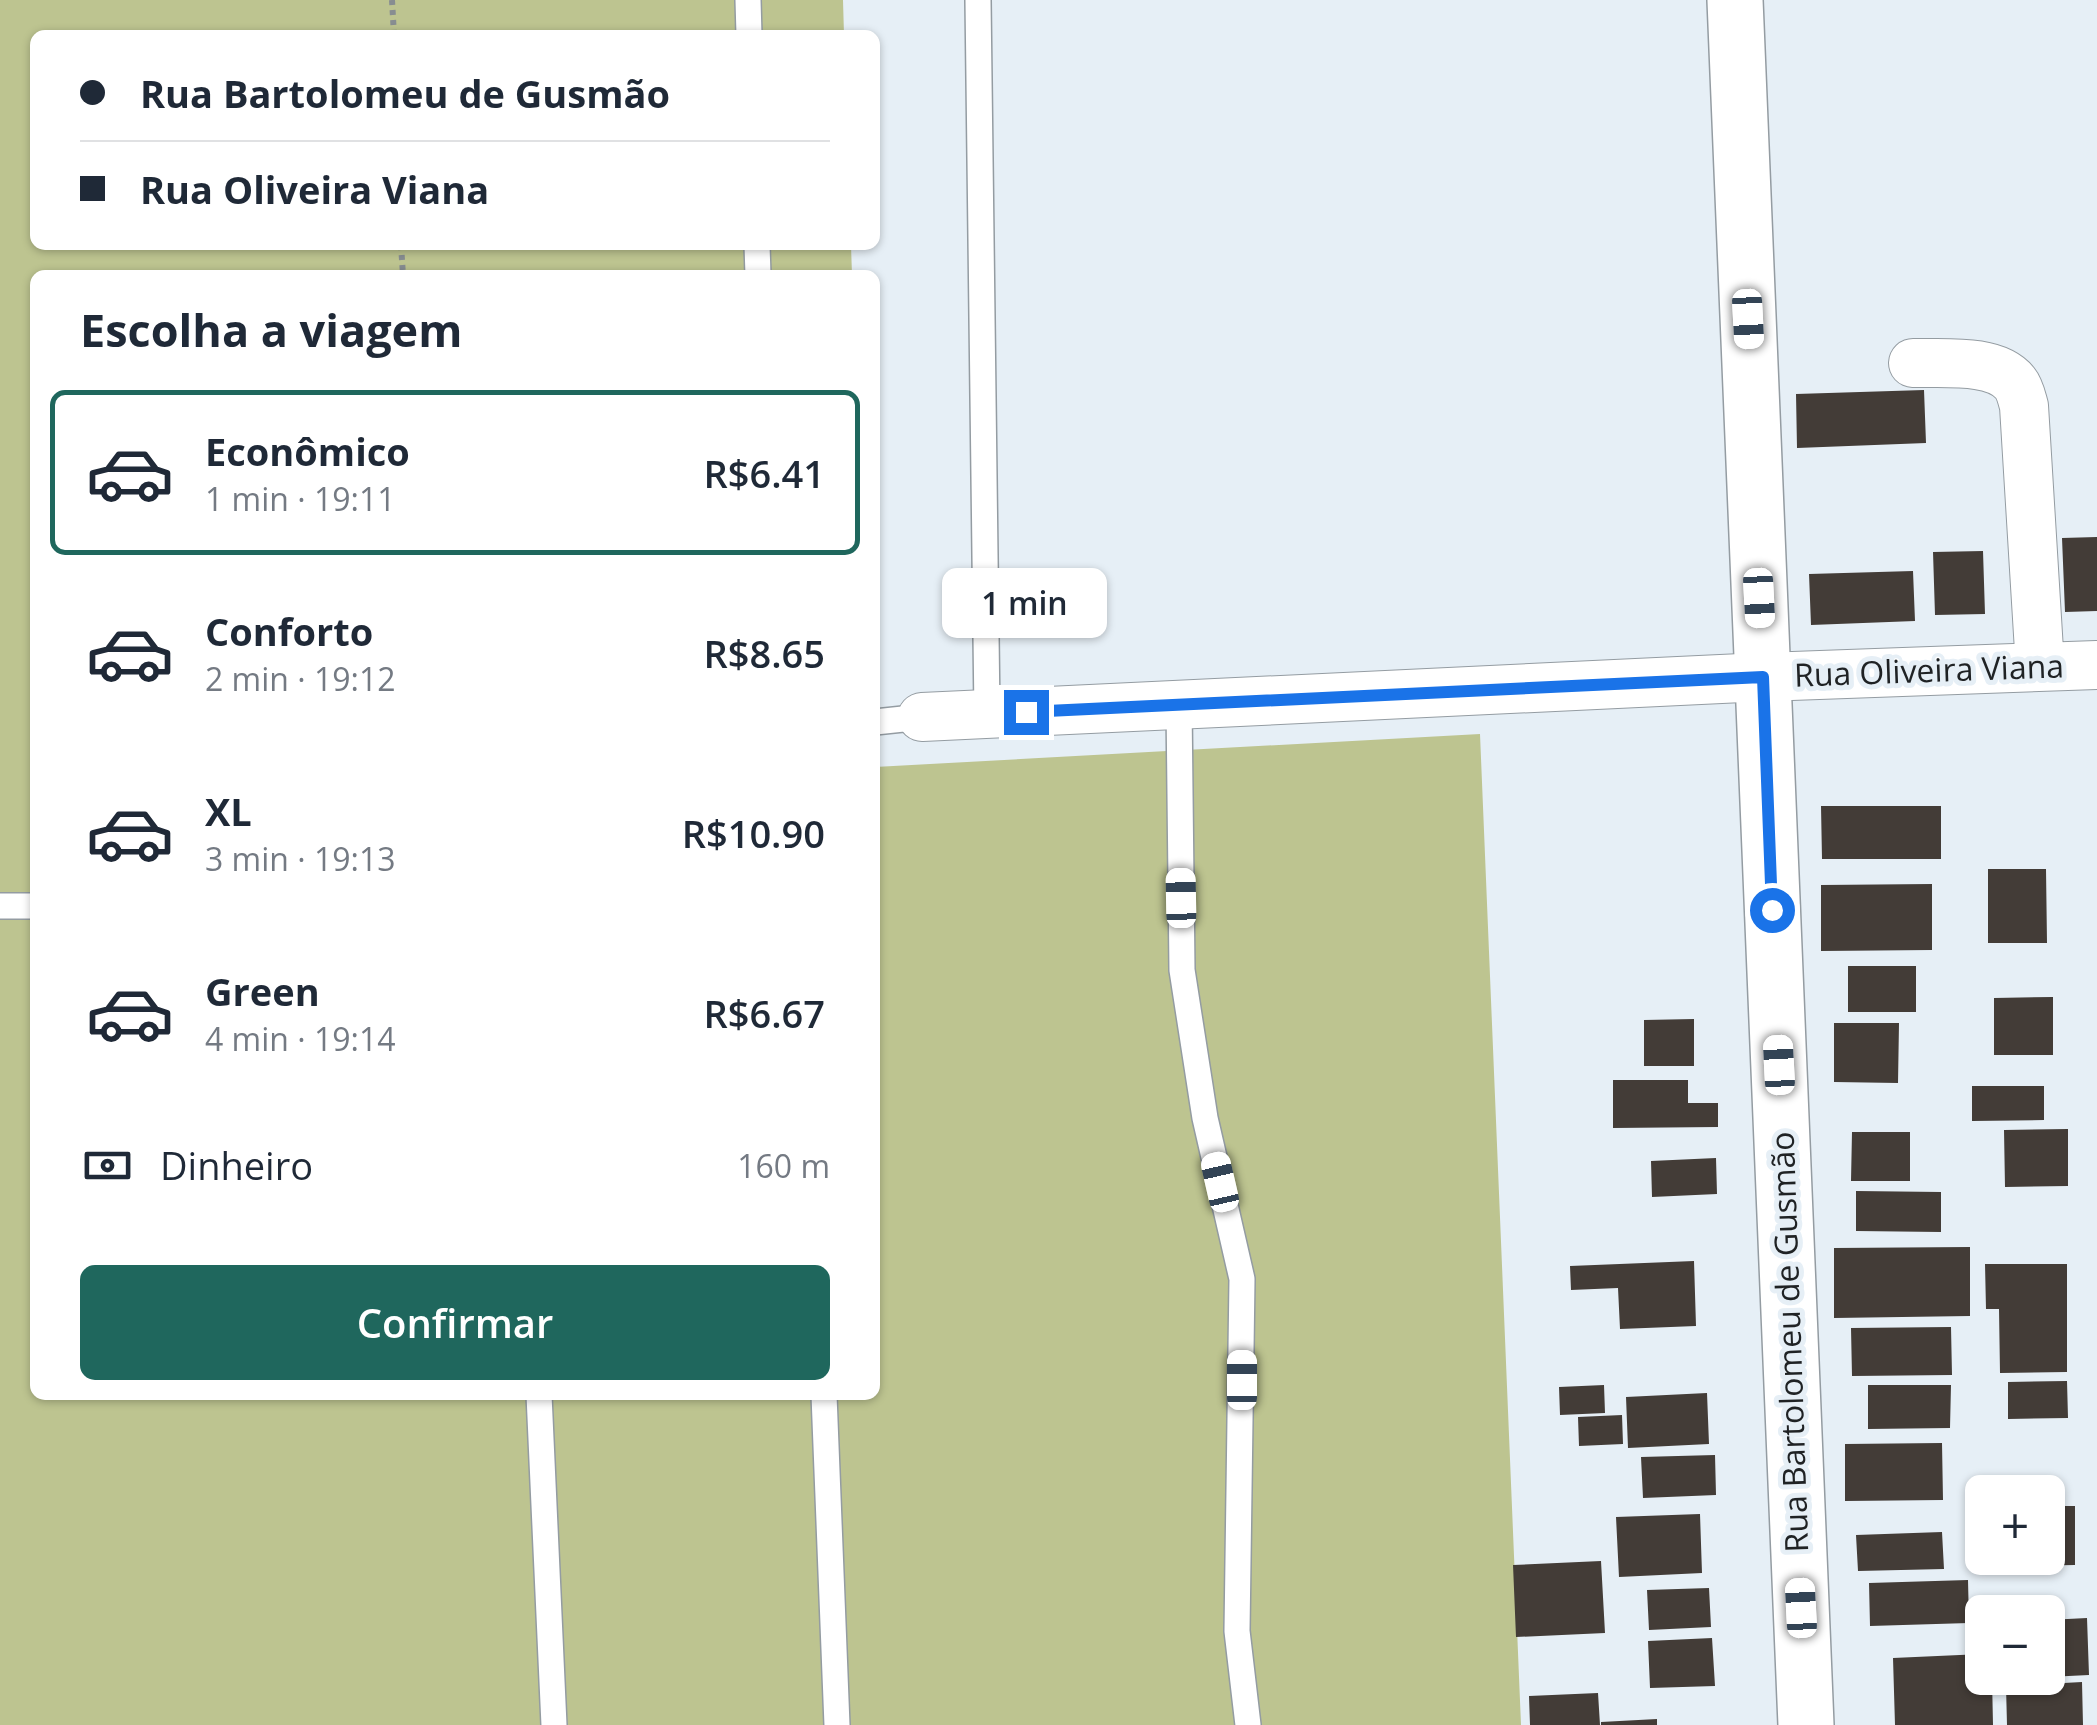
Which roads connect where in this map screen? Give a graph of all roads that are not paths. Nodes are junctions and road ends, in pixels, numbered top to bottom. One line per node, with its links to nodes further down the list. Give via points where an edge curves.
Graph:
1 (748, 0): 4 (lane)
2 (978, 0): 10 (lane)
3 (1734, 0): 8 (main road, Rua Bartolomeu de Gusmão)
4 (749, 30)
5 (1913, 363): 7 (street, via 2002,371 2018,385)
6 (2097, 665): 7 (street, Rua Oliveira Viana)
7 (2040, 667): 8 (street, Rua Oliveira Viana)
8 (1763, 677): 9 (street, Rua Oliveira Viana); 20 (main road, Rua Bartolomeu de Gusmão)
9 (1180, 705): 10 (street, Rua Oliveira Viana); 19 (lane, via 1182,970 1205,1118 1242,1278 1237,1631)
10 (987, 714): 11 (street, Rua Oliveira Viana)
11 (922, 717): 12 (lane)
12 (880, 719)
13 (0, 906): 14 (lane)
14 (30, 906)
15 (539, 1400): 17 (lane)
16 (824, 1400): 18 (lane)
17 (554, 1725)
18 (837, 1725)
19 (1248, 1725)
20 (1806, 1725)

